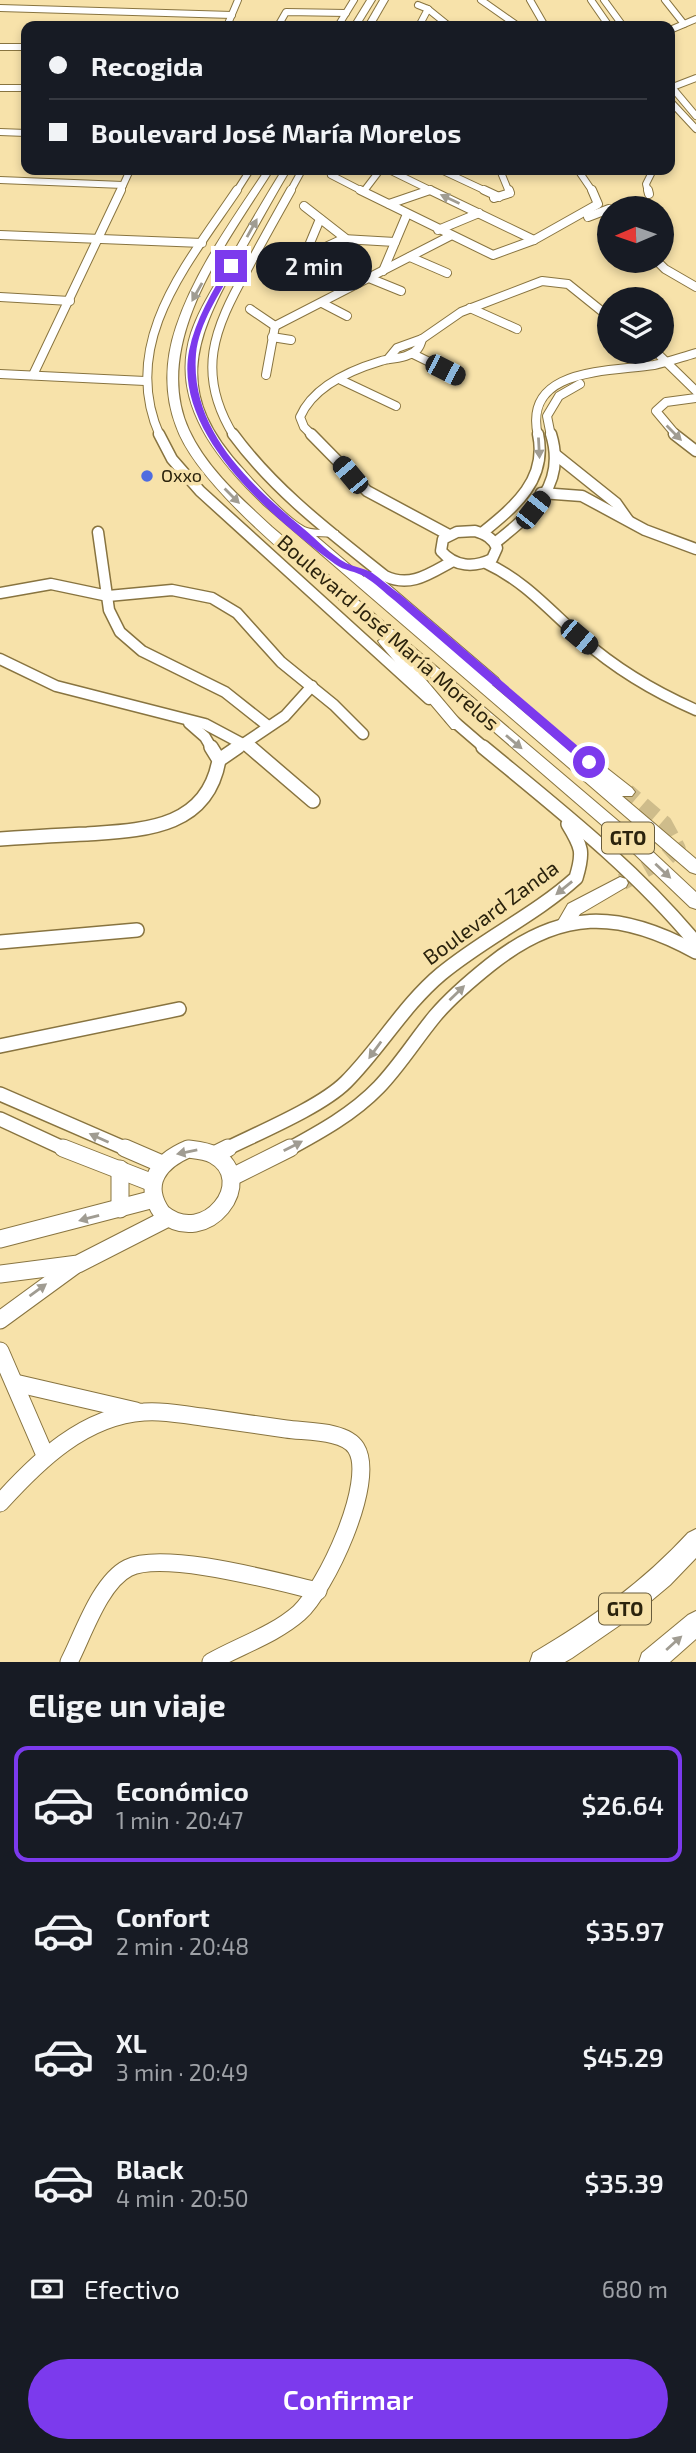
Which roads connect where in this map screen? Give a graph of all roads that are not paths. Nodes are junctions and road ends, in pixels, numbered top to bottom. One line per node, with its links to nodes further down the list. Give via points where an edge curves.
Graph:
1 (238, 0): 14 (street)
2 (354, 0): 13 (street)
3 (371, 0): 19 (main road)
4 (384, 0): 20 (main road)
5 (481, 0): 23 (street)
6 (530, 0): 24 (street)
7 (591, 0): 25 (street)
8 (604, 0): 26 (street)
9 (665, 0): 27 (street)
10 (418, 5): 12 (street)
11 (0, 8): 14 (street)
12 (428, 9): 21 (street); 22 (street)
13 (346, 13): 17 (street, via 286,12); 18 (street)
14 (232, 15): 16 (street)
15 (696, 19): 27 (street)
16 (229, 21)
17 (280, 21)
18 (341, 21)
19 (358, 21)
20 (372, 21)
21 (422, 21)
22 (443, 21)
23 (511, 21)
24 (542, 21)
25 (606, 21)
26 (619, 21)
27 (684, 24): 28 (street)
28 (675, 28)
29 (0, 47): 30 (street)
30 (21, 47)
31 (696, 78): 32 (street)
32 (675, 84)
33 (0, 88): 34 (street)
34 (21, 89)
35 (675, 90): 36 (street)
36 (680, 97): 37 (street); 39 (street)
37 (675, 98)
38 (675, 105): 40 (street)
39 (696, 116)
40 (696, 129)
41 (0, 132): 42 (street)
42 (21, 133)
43 (128, 175): 56 (street)
44 (247, 175): 80 (street)
45 (266, 175): 137 (main road, Boulevard José María Morelos / GTO, one-way to 137, via 178,331 171,380 174,404 192,447 216,479)
46 (283, 175): 125 (main road, Boulevard José María Morelos / GTO, one-way to 46, via 252,488 217,446 198,411 191,372 203,317)
47 (299, 175): 128 (street, via 224,311 213,343 211,373 219,407 239,445 270,480)
48 (331, 175): 59 (street)
49 (376, 175): 59 (street)
50 (399, 175): 58 (street)
51 (452, 175): 62 (street)
52 (502, 175): 62 (street, via 511,192)
53 (581, 175): 57 (street)
54 (650, 175): 60 (street, via 646,184)
55 (0, 180): 56 (street)
56 (123, 185): 77 (street)
57 (588, 185): 61 (street); 63 (street)
58 (430, 190): 66 (street); 68 (street, one-way to 58)
59 (364, 191): 66 (street)
60 (649, 194)
61 (599, 196)
62 (499, 197): 64 (street)
63 (597, 199)
64 (490, 200)
65 (597, 203): 72 (street)
66 (389, 204): 70 (street)
67 (304, 206): 71 (street)
68 (479, 213): 73 (street); 78 (street)
69 (597, 213): 72 (street)
70 (407, 214): 73 (street); 79 (street)
71 (320, 219): 76 (street); 81 (street)
72 (561, 225): 78 (street)
73 (438, 230): 75 (street)
74 (0, 235): 77 (street)
75 (450, 236): 78 (street, via 493,255); 82 (street)
76 (345, 238): 79 (street); 81 (street)
77 (99, 239): 80 (street); 91 (street)
78 (534, 240)
79 (395, 242): 83 (street)
80 (202, 243): 112 (street, via 159,316 147,352)
81 (305, 255): 86 (street)
82 (410, 257): 83 (street); 84 (street)
83 (383, 271): 87 (street)
84 (447, 273)
85 (672, 273): 88 (street)
86 (263, 276)
87 (369, 278): 89 (street); 92 (street)
88 (696, 287)
89 (401, 291)
90 (0, 297): 91 (street)
91 (70, 301): 109 (street)
92 (322, 303): 96 (street); 97 (street)
93 (470, 307): 94 (street, via 525,287 563,288); 98 (street); 100 (street)
94 (597, 308)
95 (250, 309): 97 (street)
96 (347, 316)
97 (275, 327): 99 (street)
98 (517, 329)
99 (272, 337): 101 (street); 108 (street)
100 (422, 339): 103 (street); 104 (street, via 403,344)
101 (291, 340)
102 (696, 353): 106 (street)
103 (413, 354): 104 (street); 110 (street)
104 (388, 359): 111 (street)
105 (696, 362): 106 (street)
106 (671, 365): 113 (street); 116 (street, via 569,379 549,390); 117 (street, via 587,381 568,389)
107 (0, 374): 109 (street)
108 (266, 374)
109 (33, 376): 112 (street)
110 (460, 377)
111 (341, 380): 115 (street); 129 (street, via 310,399 301,413 302,424 367,491)
112 (145, 382): 142 (street, via 157,433 181,470)
113 (696, 391)
114 (696, 398): 118 (street, one-way to 118, via 666,402 656,411 674,434)
115 (396, 406)
116 (537, 406): 117 (street); 120 (street, one-way to 120, via 534,418 540,465)
117 (550, 408): 119 (street, via 547,421)
118 (696, 451)
119 (556, 455): 121 (street); 123 (street, via 621,507)
120 (526, 493): 121 (street); 122 (street)
121 (545, 494): 123 (street, via 582,496); 124 (street)
122 (502, 517): 124 (street); 127 (street)
123 (628, 520): 131 (street)
124 (517, 525): 130 (street)
125 (302, 531): 128 (main road); 134 (main road, Boulevard José María Morelos / GTO)
126 (97, 532): 136 (street)
127 (482, 533): 129 (street); 130 (street)
128 (334, 534): 132 (street, via 394,581 418,579)
129 (449, 535): 132 (street, via 440,545)
130 (495, 543): 133 (street, via 496,554)
131 (696, 549)
132 (451, 562): 133 (street)
133 (486, 563): 140 (street, via 530,587 579,637 617,666)
134 (341, 565): 147 (main road, via 366,573 397,597); 151 (main road, Boulevard José María Morelos / GTO)
135 (0, 593): 136 (street, via 51,583)
136 (108, 596): 139 (street, via 172,590 221,602 237,612 281,662); 143 (street, via 113,621 136,647 225,692)
137 (347, 597): 142 (main road); 153 (main road, Boulevard José María Morelos / GTO, one-way to 153)
138 (0, 659): 141 (street, via 61,688)
139 (312, 686): 143 (street, via 285,716); 144 (street)
140 (696, 710)
141 (183, 719): 145 (street); 146 (street, via 197,729)
142 (457, 725): 149 (street)
143 (268, 726): 145 (street)
144 (363, 734)
145 (243, 743): 146 (street); 148 (street)
146 (219, 760): 150 (street, via 215,786 208,797 162,825 108,834)
147 (627, 792)
148 (313, 801)
149 (562, 814): 154 (street, Boulevard Zanda, one-way to 154, via 579,842 580,869 566,887); 159 (street, via 653,894)
150 (0, 839)
151 (696, 868)
152 (620, 883): 155 (main road, via 574,909)
153 (696, 902)
154 (516, 920): 157 (street); 165 (street, Boulevard Zanda, one-way to 165, via 421,993 343,1085)
155 (565, 923): 157 (street, Boulevard Zanda); 160 (street, Boulevard Zanda, via 635,926)
156 (137, 930): 158 (street)
157 (533, 937): 168 (street, Boulevard Zanda, one-way to 157, via 312,1136 361,1103 459,991)
158 (0, 942)
159 (696, 943)
160 (696, 952)
161 (179, 1009): 162 (street)
162 (0, 1046)
163 (0, 1094): 166 (street, one-way to 163)
164 (0, 1119): 167 (street)
165 (216, 1154): 166 (street, one-way to 166, via 188,1149); 168 (street)
166 (162, 1164): 169 (street)
167 (120, 1169): 169 (street); 170 (street)
168 (232, 1177): 171 (street, via 226,1206 214,1217 183,1224)
169 (153, 1191): 170 (street); 171 (street, via 158,1208)
170 (120, 1209): 172 (street, one-way to 172)
171 (168, 1219): 173 (street)
172 (0, 1239)
173 (78, 1264): 174 (street); 175 (street, one-way to 173)
174 (0, 1274)
175 (0, 1320)
176 (0, 1351): 177 (street)
177 (15, 1383): 178 (street); 179 (street)
178 (140, 1412): 179 (street, via 89,1427); 182 (street, via 333,1436 352,1444 361,1459 361,1481 339,1550)
179 (45, 1455): 180 (street)
180 (0, 1503)
181 (696, 1541): 186 (main road, GTO, via 629,1606)
182 (318, 1591): 184 (street, via 194,1567 142,1562 109,1587); 185 (street, via 299,1612)
183 (696, 1623): 187 (main road, GTO, one-way to 183)
184 (69, 1662)
185 (211, 1662)
186 (542, 1662)
187 (651, 1662)

